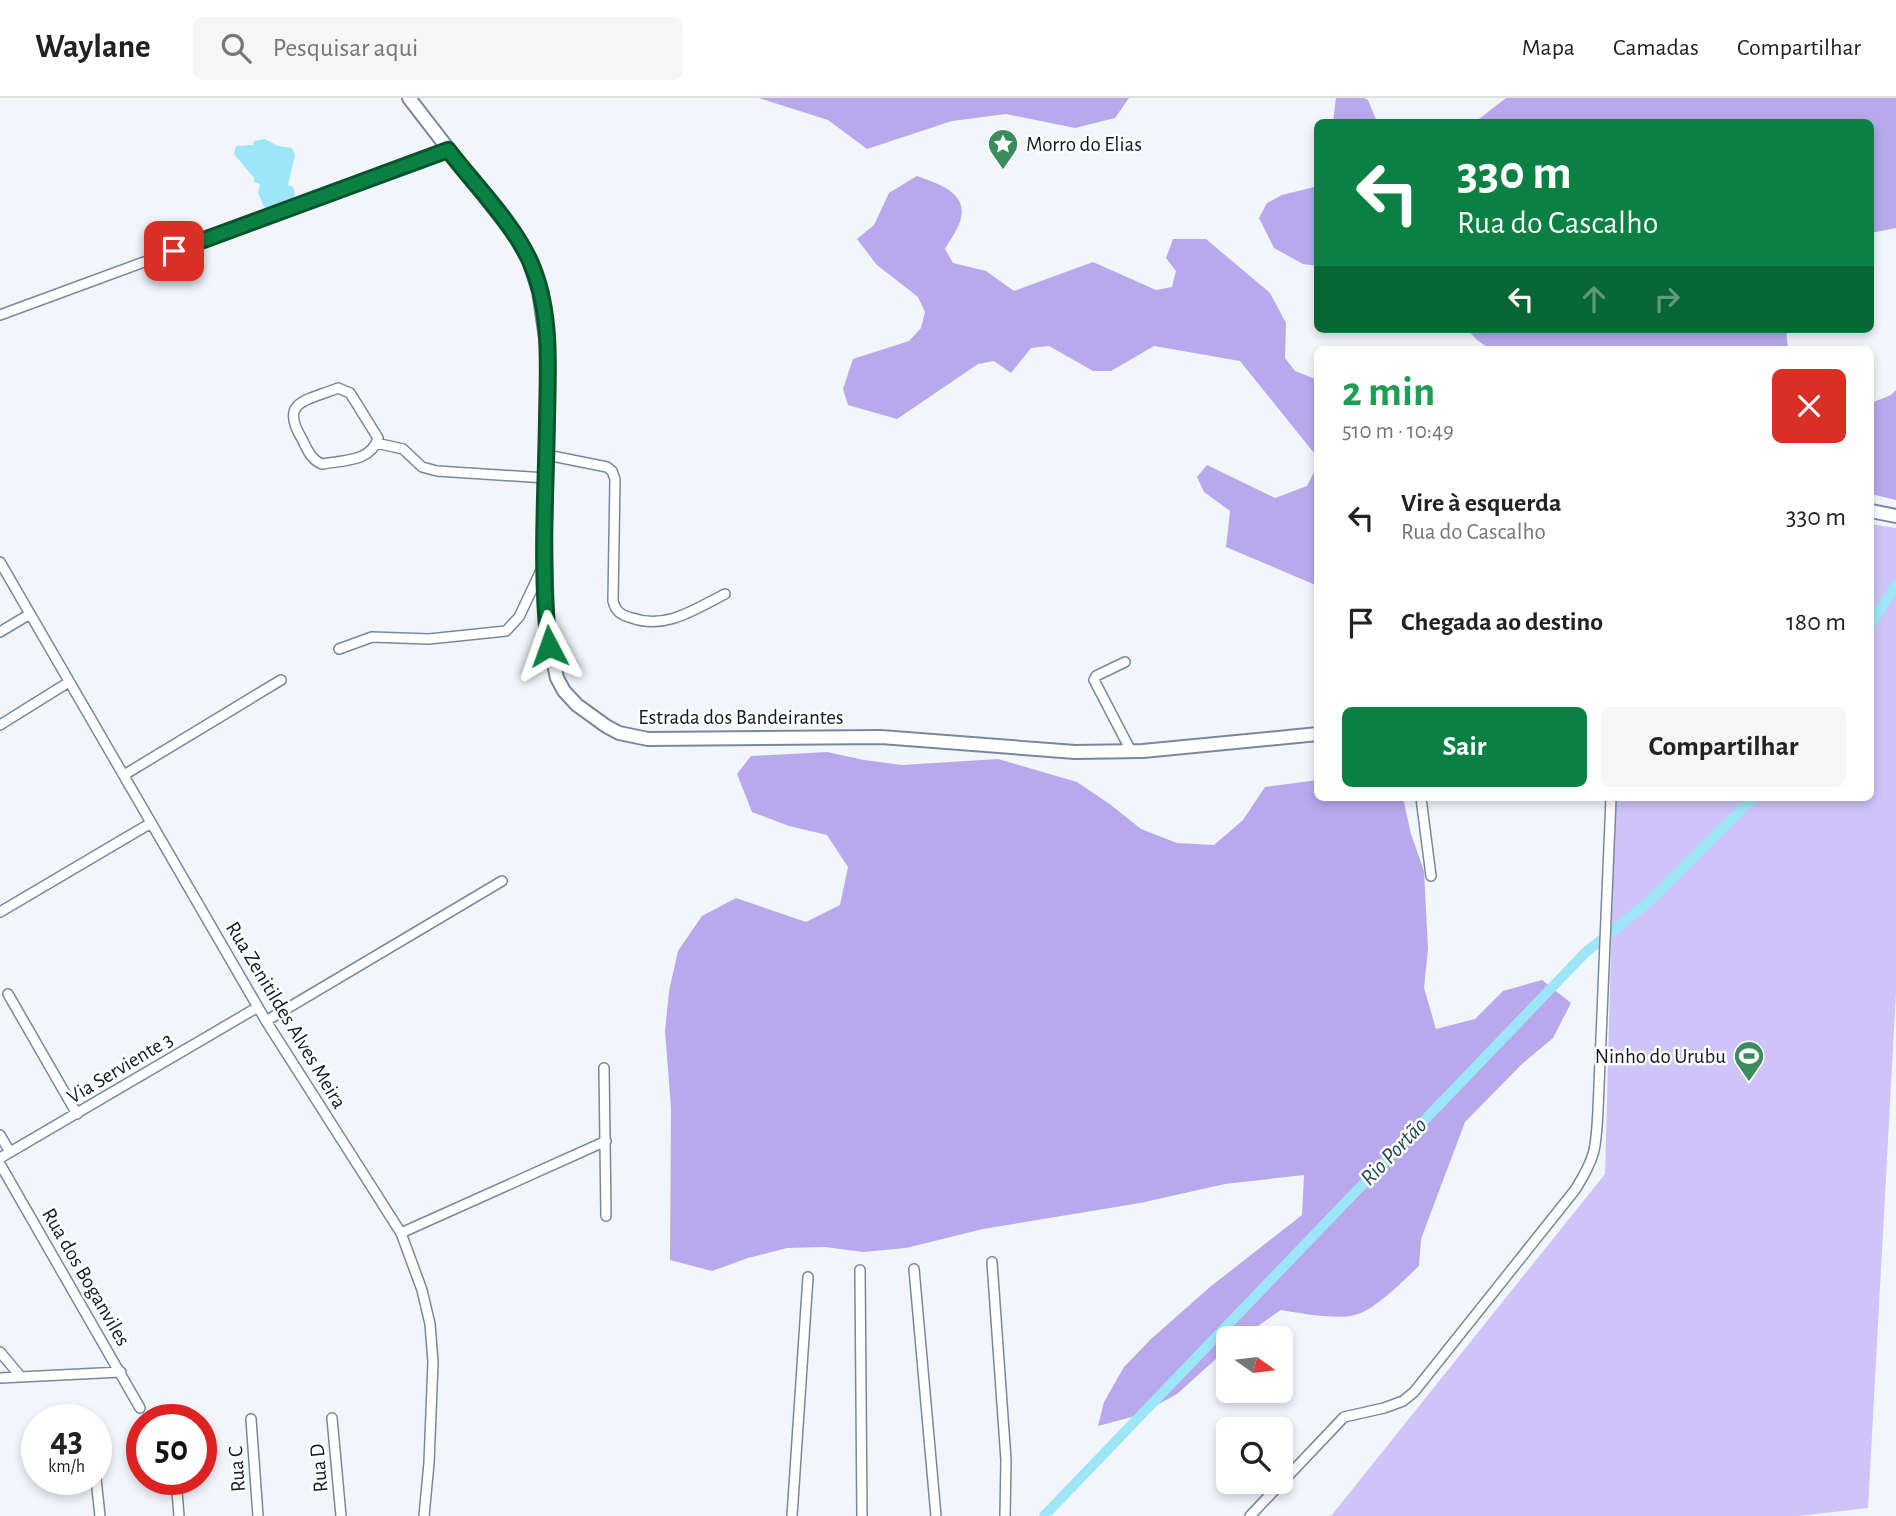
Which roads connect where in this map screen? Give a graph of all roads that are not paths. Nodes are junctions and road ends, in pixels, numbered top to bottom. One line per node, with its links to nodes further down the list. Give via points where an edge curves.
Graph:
1 (409, 98): 2 (main road, Estrada dos Bandeirantes)
2 (448, 150): 3 (street); 5 (main road, Estrada dos Bandeirantes, via 517,238 534,272 548,352)
3 (0, 315)
4 (376, 443): 4 (street, via 378,438 344,389 298,404 292,414 292,423 322,464 367,455); 6 (street, via 403,449 422,467 436,471)
5 (547, 455): 6 (main road, Estrada dos Bandeirantes); 11 (street, via 612,471 613,601 620,614 661,623)
6 (546, 478): 10 (main road, Estrada dos Bandeirantes)
7 (1874, 512): 8 (main road)
8 (1896, 516)
9 (0, 562): 12 (street, Rua Zenitildes Alves Meira)
10 (545, 562): 14 (street, via 519,617 506,631 429,639 372,637); 20 (main road, Estrada dos Bandeirantes, via 547,631 557,678 577,705 619,733 648,739 881,737 1052,751)
11 (725, 594)
12 (30, 614): 13 (street); 17 (street, Rua Zenitildes Alves Meira)
13 (0, 632)
14 (339, 649)
15 (1125, 662): 20 (street, via 1096,676 1096,684)
16 (281, 680): 21 (street)
17 (69, 682): 18 (street); 21 (street, Rua Zenitildes Alves Meira)
18 (0, 725)
19 (1314, 735): 20 (main road, Estrada dos Bandeirantes)
20 (1131, 751)
21 (124, 775): 24 (street, Rua Zenitildes Alves Meira)
22 (1421, 801): 25 (street)
23 (1611, 801): 62 (street, via 1596,1147 1587,1171 1414,1392 1403,1401 1344,1418)
24 (151, 823): 27 (street); 29 (street, Rua Zenitildes Alves Meira)
25 (1431, 876)
26 (502, 881): 30 (street)
27 (0, 912)
28 (8, 994): 32 (street)
29 (258, 1007): 30 (street, Rua Zenitildes Alves Meira); 32 (street, Via Serviente 3)
30 (266, 1021): 39 (street, Rua Zenitildes Alves Meira)
31 (604, 1068): 34 (street)
32 (77, 1114): 35 (street, Via Serviente 3)
33 (0, 1135): 35 (street)
34 (606, 1141): 38 (street); 39 (street)
35 (10, 1152): 36 (street, Via Serviente 3)
36 (0, 1158)
37 (0, 1164): 45 (street, Rua dos Boganviles)
38 (606, 1216)
39 (401, 1233): 57 (street, Rua Zenitildes Alves Meira, via 430,1324 433,1362)
40 (992, 1262): 61 (street, via 1006,1460)
41 (914, 1269): 60 (street)
42 (860, 1270): 59 (street)
43 (808, 1278): 58 (street)
44 (0, 1352): 46 (street)
45 (121, 1372): 46 (street); 48 (street, Rua dos Boganviles)
46 (21, 1377): 47 (street)
47 (0, 1378)
48 (138, 1404)
49 (332, 1418): 56 (street, Rua D)
50 (251, 1419): 55 (street, Rua C)
51 (98, 1495): 53 (street)
52 (177, 1495): 54 (street)
53 (100, 1516)
54 (179, 1516)
55 (258, 1516)
56 (341, 1516)
57 (424, 1516)
58 (792, 1516)
59 (862, 1516)
60 (936, 1516)
61 (1005, 1516)
62 (1250, 1516)

